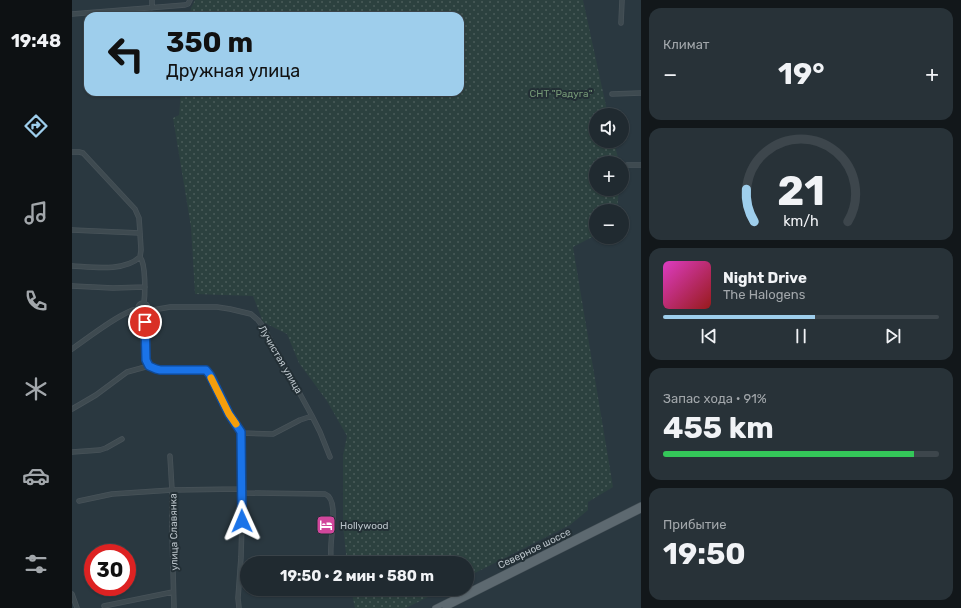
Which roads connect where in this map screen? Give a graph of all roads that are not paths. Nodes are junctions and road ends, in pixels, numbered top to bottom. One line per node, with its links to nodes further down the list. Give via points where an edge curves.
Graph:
1 (152, 0): 4 (street)
2 (190, 0): 4 (street, via 185,5)
3 (622, 0): 8 (street)
4 (152, 8): 5 (street)
5 (99, 12)
6 (84, 13): 7 (street)
7 (72, 14)
8 (621, 23)
9 (641, 93): 10 (street)
10 (612, 94)
11 (72, 152): 15 (street, via 84,154 135,209 139,218)
12 (629, 165): 13 (street)
13 (641, 165)
14 (72, 230): 15 (street)
15 (140, 233): 16 (street)
16 (140, 257): 17 (street, via 121,266 106,268); 19 (street, via 143,262)
17 (72, 266)
18 (72, 286): 19 (street)
19 (145, 287): 20 (street)
20 (144, 303): 21 (street, via 140,304); 22 (street, via 148,307)
21 (138, 309): 22 (street, via 140,312); 23 (street, via 122,315)
22 (146, 312): 24 (street, via 146,360); 26 (street, Лучистая улица, via 170,307 217,307 251,314 264,328)
23 (72, 349)
24 (149, 366): 25 (street, via 127,372); 27 (street, via 160,370 206,370)
25 (72, 409)
26 (312, 416): 27 (street, via 273,434); 31 (street, Лучистая улица)
27 (241, 434): 33 (street)
28 (122, 439): 29 (street, via 100,450)
29 (72, 452)
30 (170, 456): 32 (street, улица Славянка)
31 (330, 457)
32 (172, 490): 33 (street); 34 (street, via 112,494); 38 (street, улица Славянка)
33 (241, 490): 37 (street, via 246,493 321,493 330,496 333,523); 43 (street)
34 (79, 502)
35 (641, 505): 44 (main road, Северное шоссе)
36 (641, 510): 45 (main road, Северное шоссе)
37 (330, 556)
38 (174, 592): 40 (street); 42 (street, улица Славянка)
39 (72, 594): 41 (street)
40 (104, 606)
41 (77, 608)
42 (174, 608)
43 (239, 608)
44 (435, 608)
45 (445, 608)

